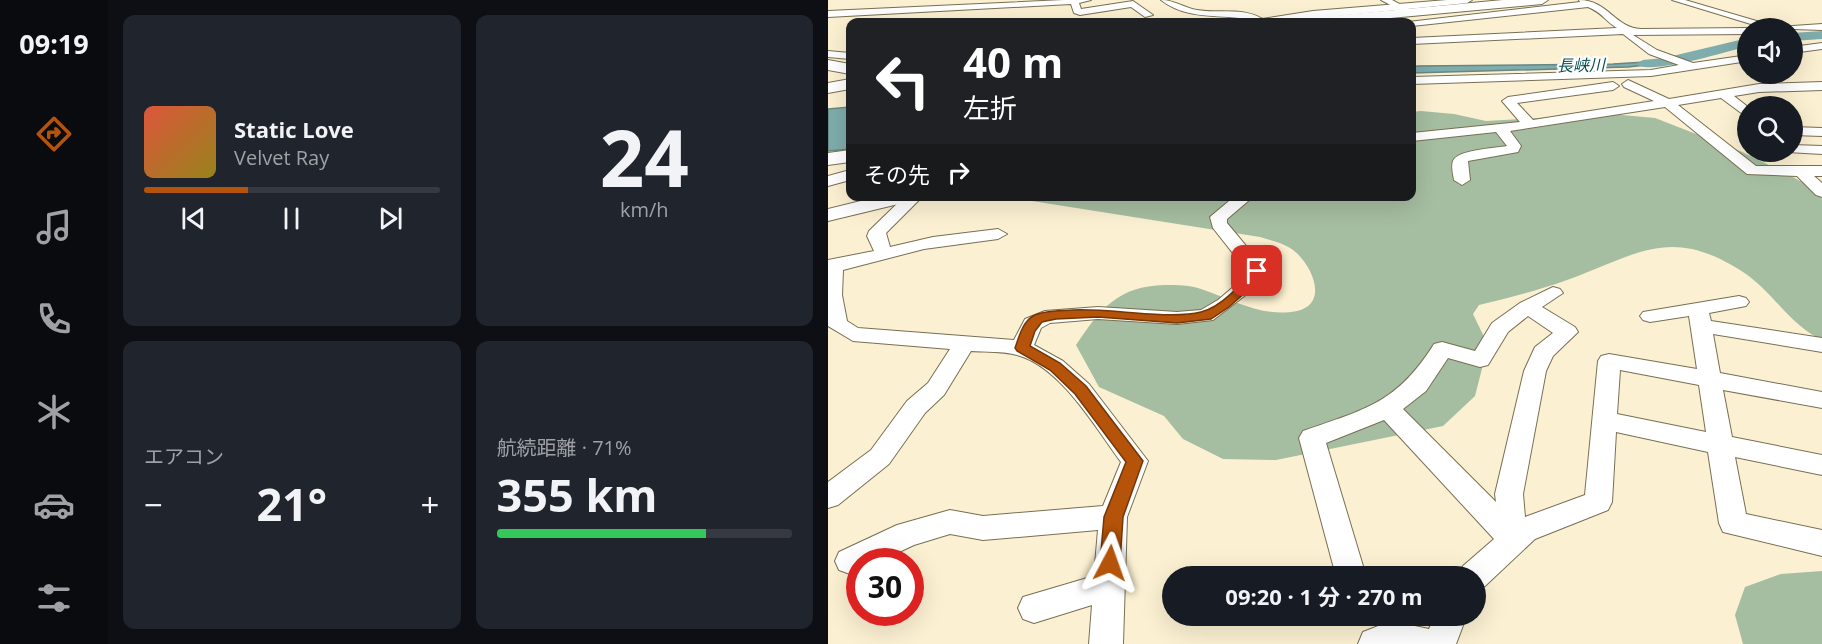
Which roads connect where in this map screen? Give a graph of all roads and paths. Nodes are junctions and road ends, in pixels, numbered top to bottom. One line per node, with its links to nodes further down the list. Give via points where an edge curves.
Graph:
1 (1087, 0): 7 (street)
2 (1165, 0): 14 (street)
3 (1385, 0): 12 (street)
4 (1467, 0): 12 (main road)
5 (1542, 0): 11 (highway)
6 (1676, 0): 25 (street)
7 (1073, 2): 10 (street); 13 (street, via 1077,11)
8 (1586, 2): 26 (street); 29 (street, via 1607,12 1611,20)
9 (1121, 3): 13 (street); 16 (street)
10 (1045, 4): 15 (street); 17 (street, via 1043,14)
11 (1484, 6): 23 (highway); 24 (highway)
12 (1405, 9): 22 (main road)
13 (1091, 11): 19 (street)
14 (1182, 11): 16 (street); 20 (street); 21 (street)
15 (828, 14)
16 (1156, 14): 18 (street)
17 (1047, 17)
18 (1137, 17)
19 (1107, 18)
20 (1194, 18)
21 (1250, 18)
22 (1283, 18)
23 (1354, 18)
24 (1377, 18)
25 (1738, 18)
26 (1416, 23)
27 (1803, 27): 28 (street)
28 (1822, 27)
29 (1629, 31): 30 (street); 31 (street); 40 (street, via 1627,35 1653,52)
30 (1737, 31)
31 (1416, 41)
32 (1822, 46): 33 (street)
33 (1803, 49)
34 (828, 54): 35 (street)
35 (846, 56)
36 (1737, 60): 38 (street)
37 (828, 63): 39 (highway)
38 (1717, 64): 40 (street); 41 (street)
39 (846, 65)
40 (1694, 67): 43 (street, via 1613,75)
41 (1737, 74)
42 (1737, 75): 44 (street, via 1712,71)
43 (1416, 81)
44 (1628, 84): 55 (street); 57 (street, via 1511,92 1508,101)
45 (1753, 84): 51 (street)
46 (1787, 84): 48 (street)
47 (846, 85): 50 (highway)
48 (1790, 85): 49 (street); 51 (street)
49 (1822, 86)
50 (828, 87)
51 (1760, 88): 52 (street)
52 (1724, 94): 55 (street); 56 (street)
53 (846, 99): 54 (highway)
54 (828, 101)
55 (1668, 103): 57 (street); 62 (street)
56 (1737, 105)
57 (1530, 125): 58 (street)
58 (1500, 128): 61 (street); 73 (street, via 1513,149 1462,158 1458,164)
59 (1803, 132): 60 (street)
60 (1822, 132)
61 (1416, 137)
62 (1722, 148): 63 (street); 70 (street, via 1752,171)
63 (1737, 148)
64 (1803, 149): 65 (street)
65 (1822, 150)
66 (846, 157): 67 (highway)
67 (828, 159)
68 (846, 164): 69 (highway)
69 (828, 165)
70 (1802, 171): 71 (street); 75 (street)
71 (1822, 171)
72 (846, 176): 74 (street)
73 (1462, 180)
74 (828, 182)
75 (1822, 192)
76 (887, 201): 79 (main road)
77 (910, 201): 81 (street, via 878,231 876,236)
78 (1240, 201): 90 (street, via 1218,218 1219,224 1257,271 1253,279 1216,310 1194,318 1098,313 1045,317 1032,324)
79 (828, 215)
80 (998, 234): 81 (street, via 923,244)
81 (885, 255): 82 (street)
82 (831, 265): 88 (street, via 837,324 853,334)
83 (1554, 293): 85 (street)
84 (1739, 302): 87 (street)
85 (1527, 307): 93 (street, via 1500,328 1480,360 1442,349 1434,366); 99 (street, via 1567,332 1543,352 1535,371 1509,494)
86 (1650, 316): 87 (street)
87 (1700, 317): 89 (street); 91 (street)
88 (964, 344): 90 (street); 97 (street, via 936,389 916,407 880,457)
89 (1822, 345)
90 (1022, 348): 98 (street, via 1055,366 1081,390 1132,456 1133,468)
91 (1710, 379): 92 (street); 94 (street, via 1609,361); 95 (street)
92 (1822, 400)
93 (1389, 409): 99 (street); 102 (street, via 1312,438)
94 (1605, 421): 95 (street); 99 (street, via 1598,502 1525,530)
95 (1719, 444): 96 (street); 100 (street, via 1733,523)
96 (1822, 465)
97 (828, 497)
98 (1113, 517): 101 (street, via 983,528 951,522 907,534); 104 (street)
99 (1513, 539): 103 (street)
100 (1822, 543)
101 (877, 548)
102 (1348, 566)
103 (1485, 566)
104 (1108, 586): 105 (street); 107 (street)
105 (1034, 608)
106 (1440, 628): 108 (street)
107 (1106, 644)
108 (1375, 644)

